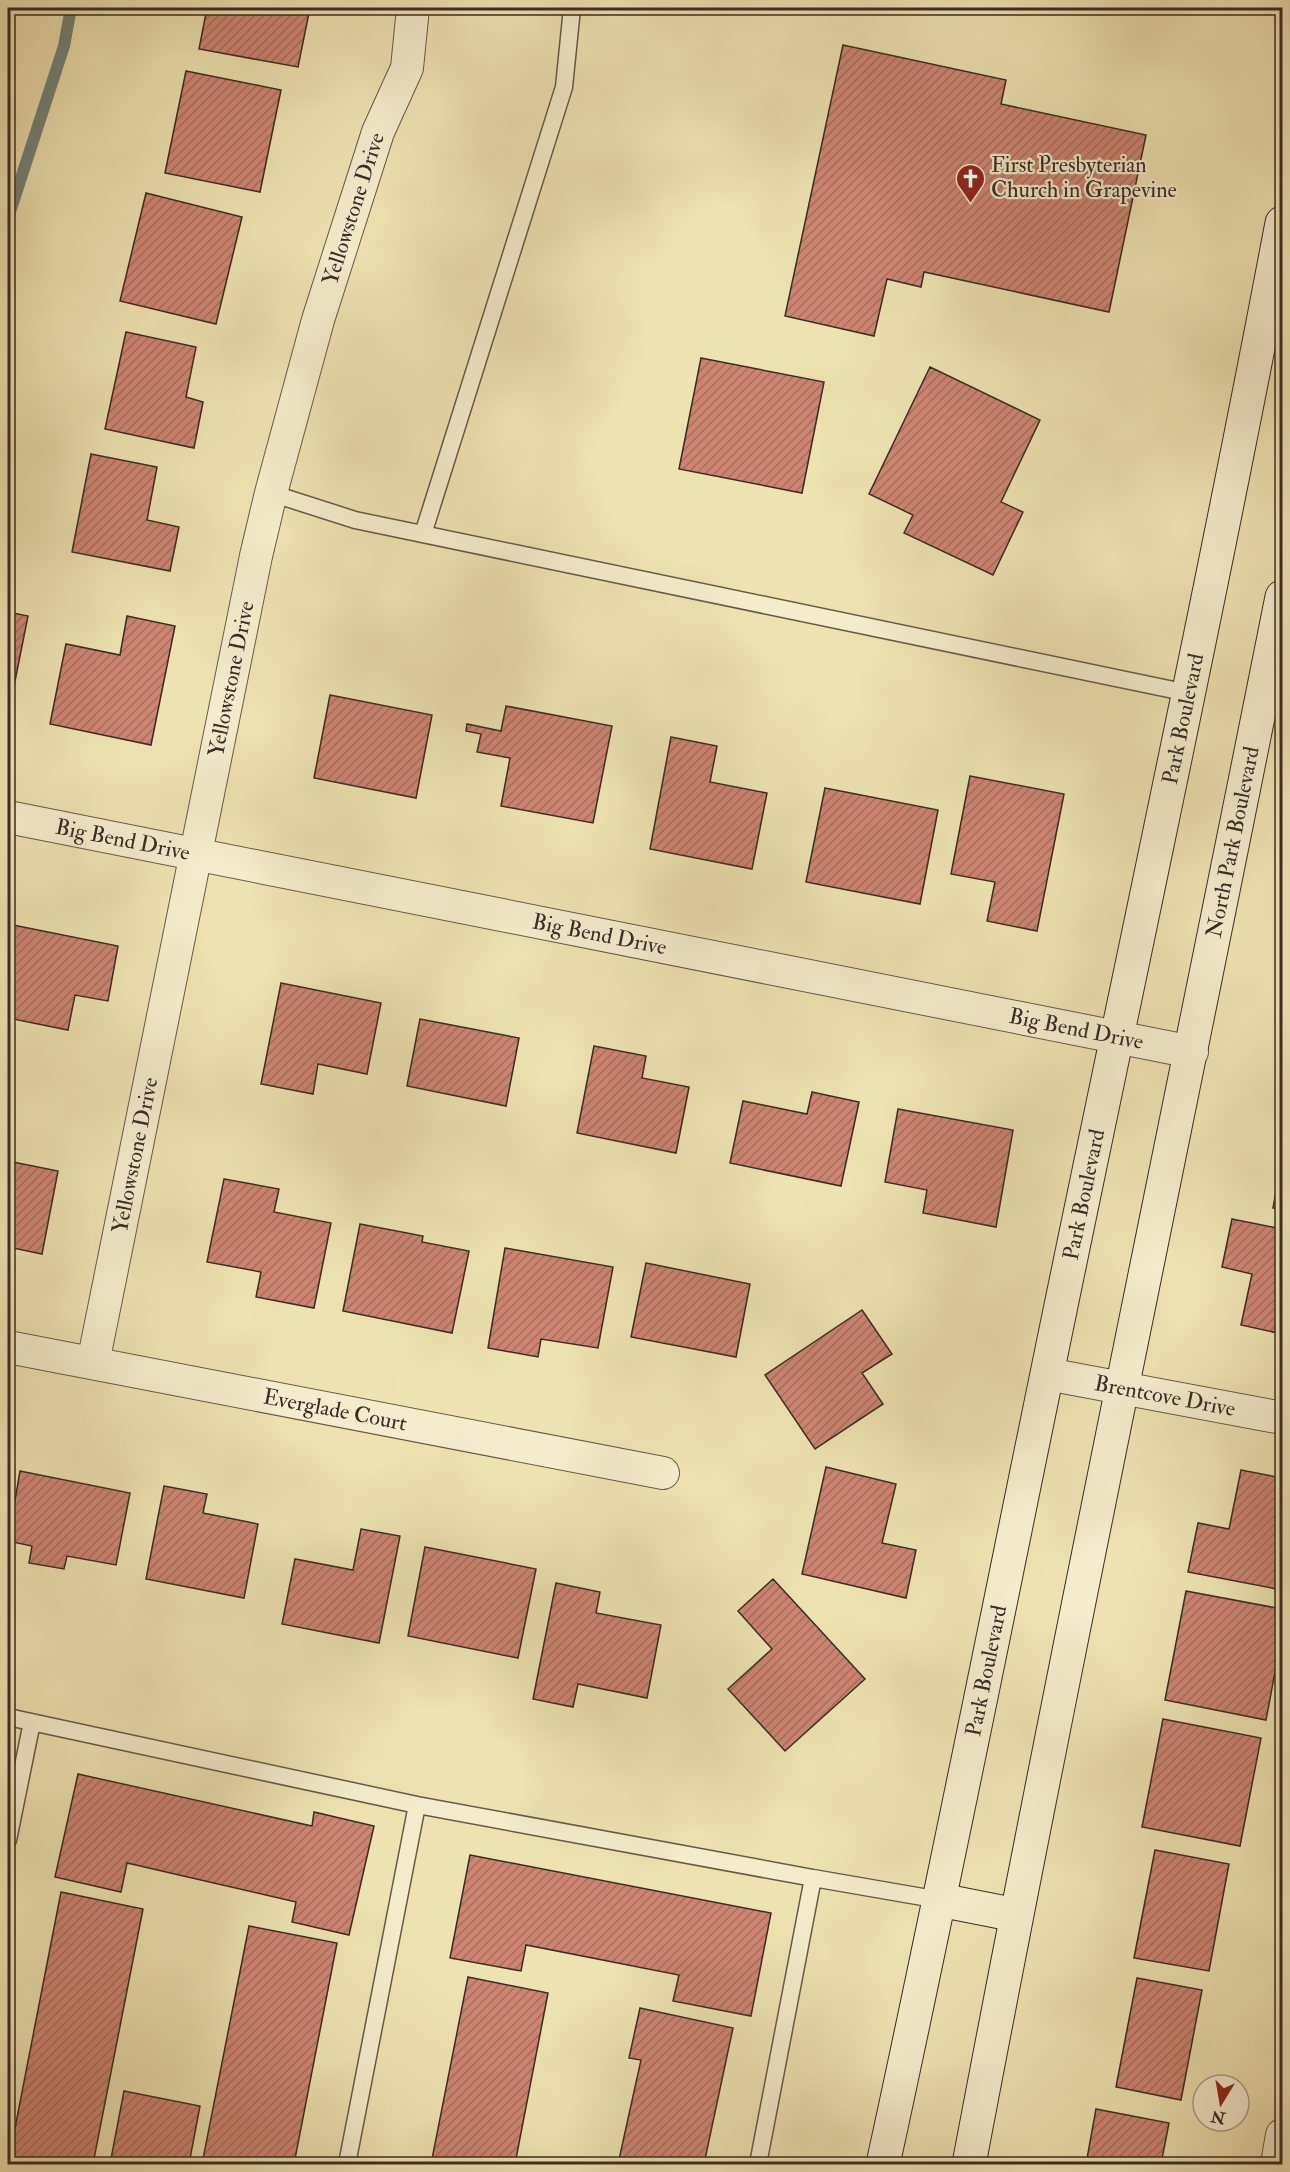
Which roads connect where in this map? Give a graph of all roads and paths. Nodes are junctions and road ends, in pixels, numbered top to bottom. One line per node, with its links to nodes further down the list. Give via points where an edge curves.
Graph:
1 (413, 8): 6 (street, Yellowstone Drive, via 407,68 378,132 318,320)
2 (565, 8): 3 (lane)
3 (572, 8): 4 (lane); 7 (lane, via 564,87)
4 (582, 8)
5 (1282, 223): 9 (main road, Park Boulevard)
6 (271, 493): 7 (lane, via 355,520); 11 (street, Yellowstone Drive)
7 (423, 534): 9 (lane)
8 (1282, 597): 13 (main road, North Park Boulevard)
9 (1188, 693): 12 (main road, Park Boulevard)
10 (8, 817): 11 (street, Big Bend Drive)
11 (196, 856): 12 (street, Big Bend Drive); 15 (street, Yellowstone Drive)
12 (1117, 1038): 13 (street, Big Bend Drive); 16 (main road, Park Boulevard)
13 (1192, 1052): 17 (main road)
14 (8, 1347): 15 (street, Everglade Court)
15 (93, 1363): 19 (street, Everglade Court)
16 (1047, 1374): 17 (street, Brentcove Drive); 25 (main road, Park Boulevard)
17 (1122, 1389): 18 (street, Brentcove Drive); 26 (main road)
18 (1282, 1418)
19 (663, 1473)
20 (8, 1718): 21 (lane)
21 (32, 1722): 22 (lane); 23 (lane)
22 (417, 1805): 24 (lane); 28 (lane)
23 (8, 1840)
24 (813, 1878): 25 (lane); 29 (lane)
25 (940, 1900): 26 (main road); 30 (main road, Park Boulevard)
26 (1016, 1915): 31 (main road)
27 (1282, 2135): 32 (street)
28 (347, 2164)
29 (758, 2164)
30 (883, 2164)
31 (969, 2164)
32 (1276, 2164)

